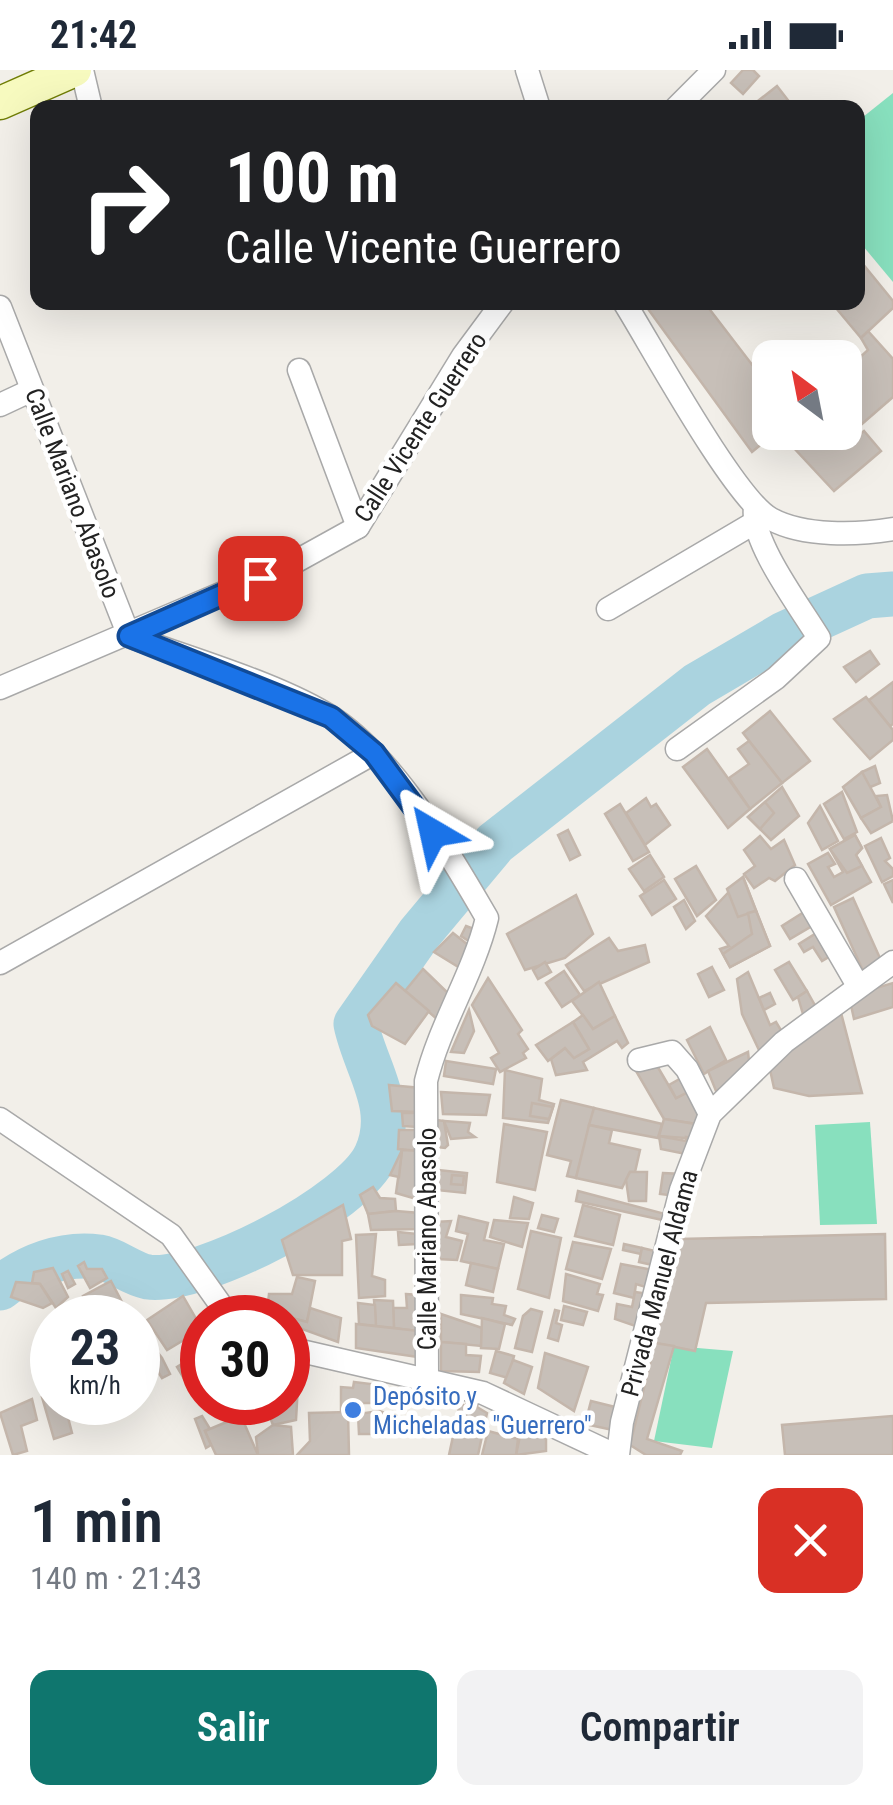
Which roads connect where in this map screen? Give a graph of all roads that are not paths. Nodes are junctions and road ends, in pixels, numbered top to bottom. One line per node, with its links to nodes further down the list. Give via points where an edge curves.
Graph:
1 (79, 70): 4 (street); 7 (main road)
2 (527, 70): 5 (street)
3 (714, 70): 6 (street)
4 (88, 100)
5 (536, 100)
6 (684, 100)
7 (0, 104)
8 (0, 307): 12 (street, Calle Mariano Abasolo)
9 (497, 310): 15 (street, Calle Vicente Guerrero)
10 (629, 310): 14 (street)
11 (299, 370): 15 (street)
12 (32, 390): 13 (street); 18 (street, Calle Mariano Abasolo)
13 (0, 405)
14 (754, 516): 16 (street, via 792,527); 17 (street); 20 (street, via 819,638 776,678)
15 (358, 527): 18 (street, Calle Vicente Guerrero)
16 (893, 530)
17 (608, 609)
18 (129, 636): 19 (street, Calle Vicente Guerrero); 21 (street, Calle Mariano Abasolo, via 331,717)
19 (0, 688)
20 (676, 749)
21 (374, 753): 24 (street); 31 (street, Calle Mariano Abasolo, via 487,918 426,1082)
22 (796, 879): 25 (street)
23 (893, 962): 25 (street, Privada Manuel Aldama)
24 (0, 963)
25 (857, 984): 27 (street, Privada Manuel Aldama)
26 (639, 1060): 27 (street, via 672,1052)
27 (710, 1114): 32 (street, Privada Manuel Aldama, via 681,1190)
28 (0, 1119): 29 (street, via 172,1236)
29 (214, 1295)
30 (310, 1353): 31 (street)
31 (427, 1379): 32 (street, via 483,1393)
32 (617, 1455)

